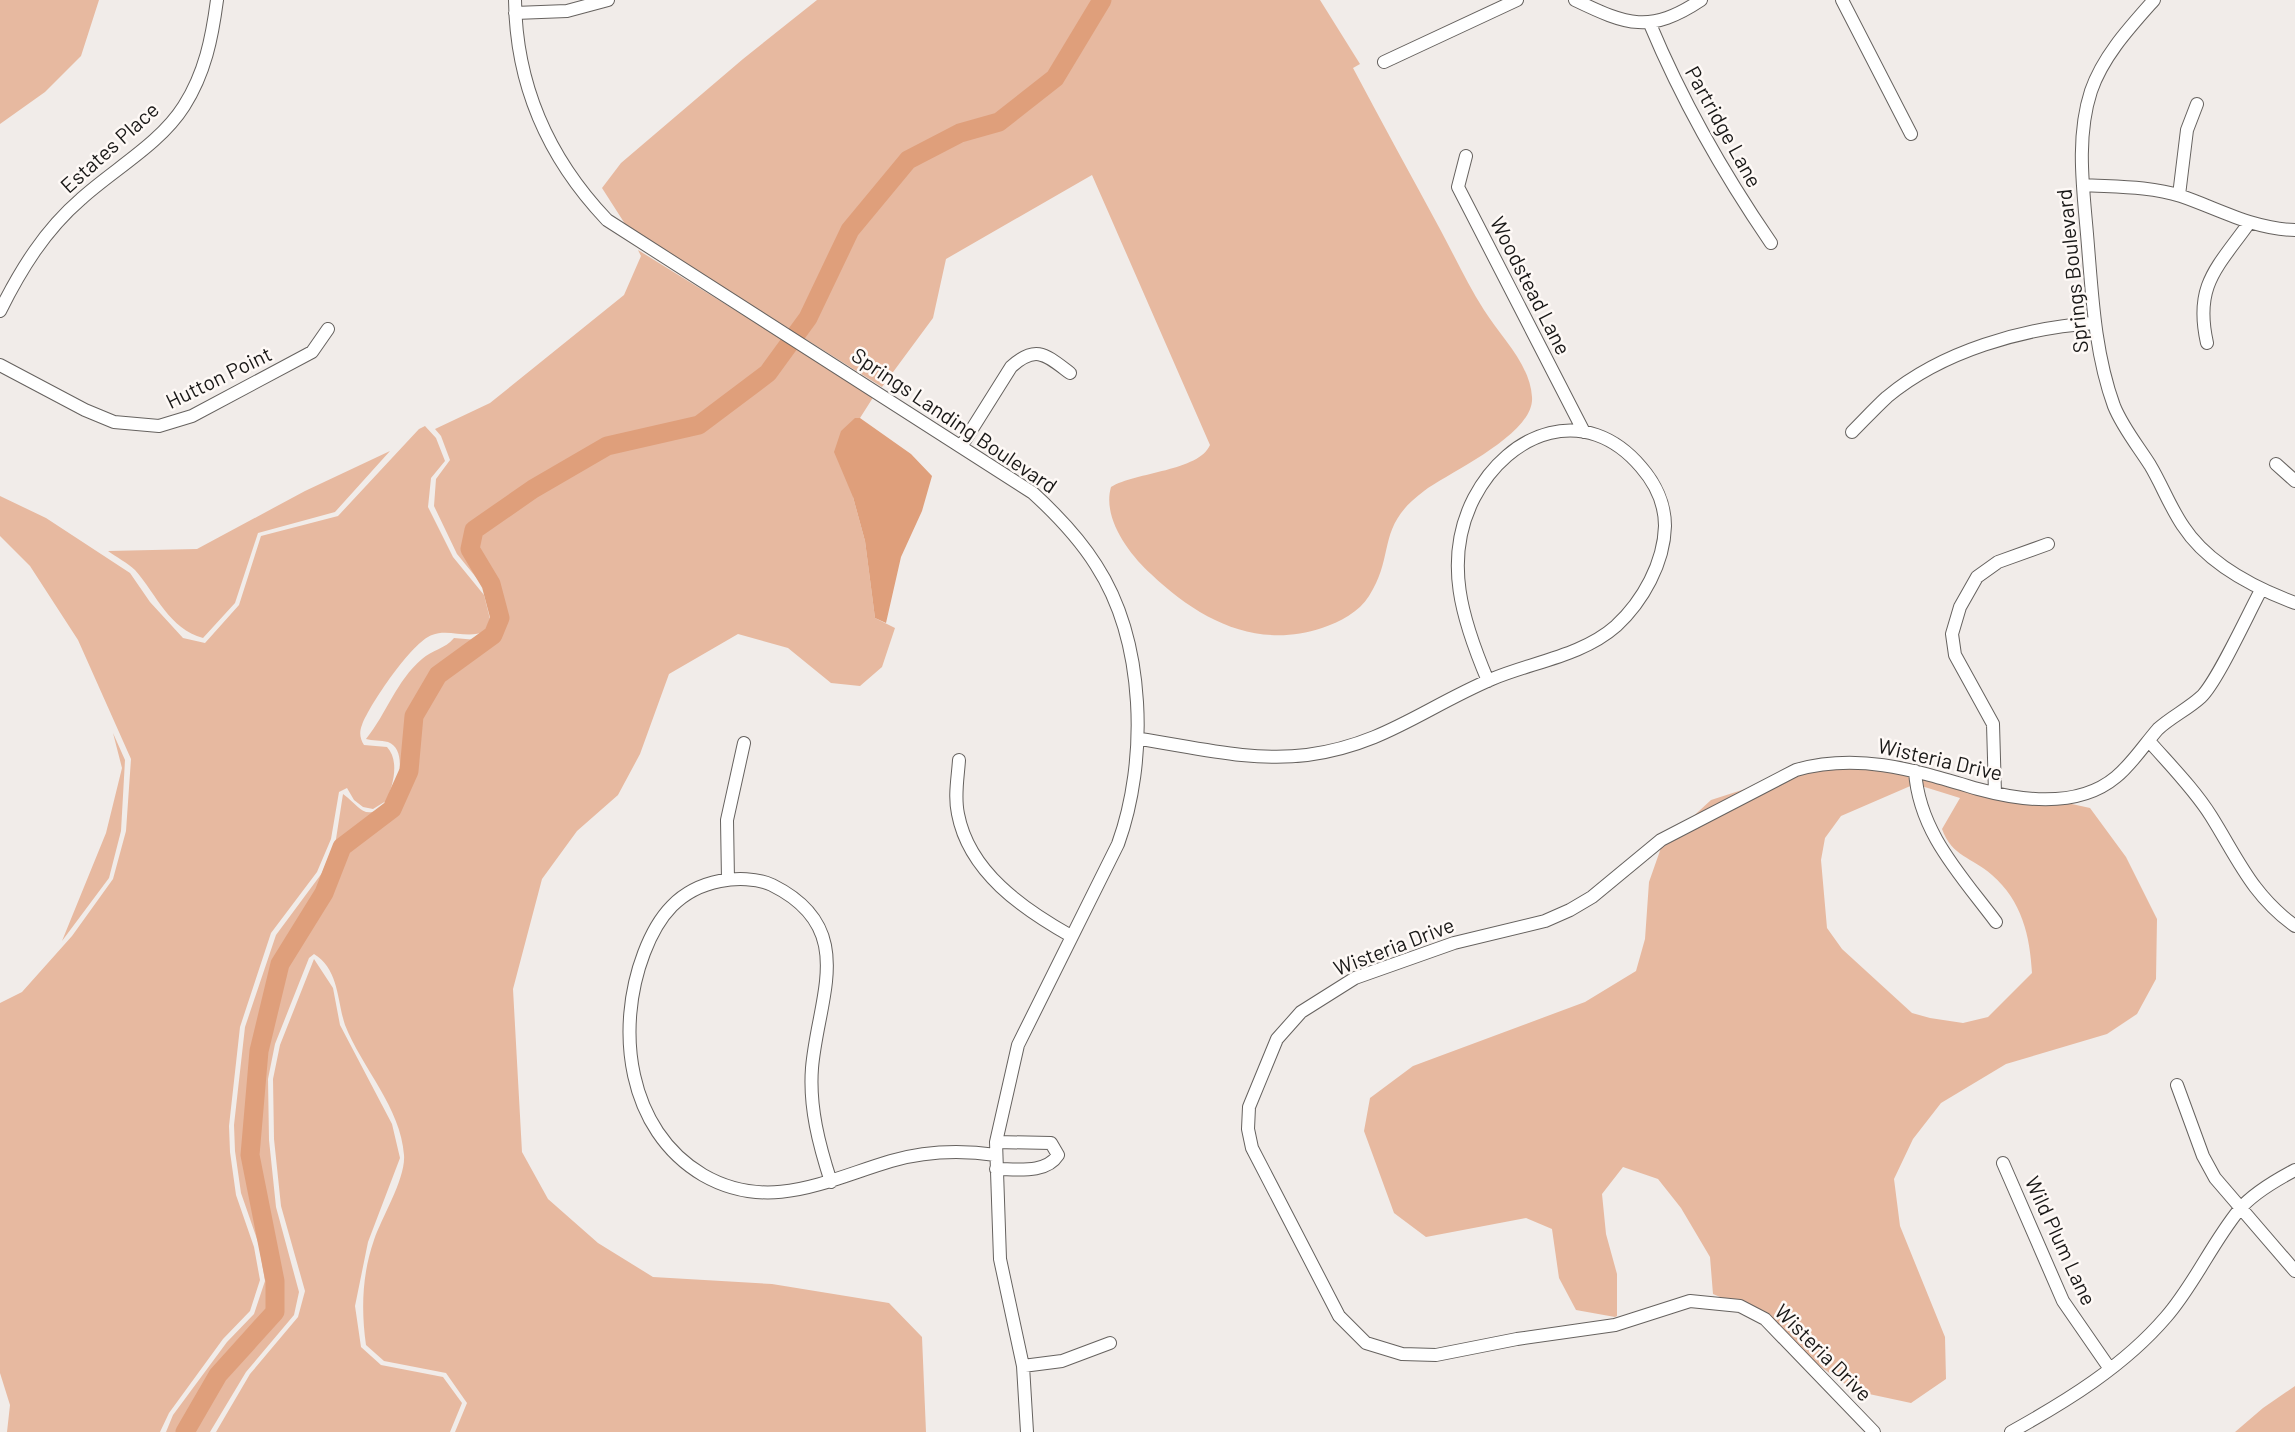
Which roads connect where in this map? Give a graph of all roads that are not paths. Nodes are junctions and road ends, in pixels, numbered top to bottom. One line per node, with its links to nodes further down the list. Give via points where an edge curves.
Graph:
1 (217, 0): 19 (street, Estates Place, via 211,44 183,108 48,233 23,266)
2 (608, 0): 8 (street, via 567,11)
3 (1517, 0): 10 (street)
4 (1575, 0): 9 (street, via 1607,15)
5 (1701, 0): 9 (street)
6 (1842, 0): 12 (street)
7 (2154, 0): 14 (street, Springs Boulevard, via 2108,58 2092,90 2082,142)
8 (515, 6): 27 (street, Springs Landing Boulevard, via 519,54 537,119 583,195 607,220)
9 (1650, 24): 18 (street, Partridge Lane, via 1702,135)
10 (1384, 62)
11 (2197, 104): 15 (street, via 2187,130)
12 (1911, 134)
13 (1466, 156): 25 (street, Woodstead Lane, via 1458,187)
14 (2083, 185): 15 (street); 20 (street, Springs Boulevard)
15 (2179, 195): 16 (street)
16 (2249, 223): 17 (street); 22 (street, via 2207,283 2202,318)
17 (2295, 230)
18 (1771, 243)
19 (0, 311)
20 (2094, 323): 26 (street, via 2048,329 1976,348 1906,383); 31 (street, Springs Boulevard, via 2115,408 2183,528 2197,544)
21 (328, 329): 23 (street, Hutton Point, via 313,352 192,416 159,426 114,422)
22 (2207, 342)
23 (0, 365)
24 (1070, 373): 27 (street, via 1047,356 1022,357)
25 (1584, 432): 33 (street, via 1551,433 1515,447 1499,460 1472,502 1459,549 1457,578 1460,607); 33 (street, via 1609,439 1631,455 1657,491 1665,526 1654,572 1632,608 1599,639)
26 (1852, 432)
27 (962, 445): 34 (street, Springs Landing Boulevard, via 1033,493 1058,516 1097,566 1121,618)
28 (2276, 464): 29 (street)
29 (2295, 481)
30 (2048, 544): 39 (street, via 1998,562 1977,577 1960,607 1952,634 1955,655 1993,724)
31 (2261, 590): 32 (street, Springs Boulevard); 35 (street, Wisteria Drive, via 2203,696)
32 (2295, 603)
33 (1488, 681): 34 (street, via 1369,741 1343,749 1276,758)
34 (1140, 739): 43 (street, Springs Landing Boulevard, via 1118,844)
35 (2149, 741): 39 (street, Wisteria Drive, via 2101,789 2058,799); 42 (street, via 2211,816 2248,881)
36 (744, 743): 40 (street, via 727,820)
37 (959, 760): 43 (street, via 957,813 977,858 1011,898)
38 (1915, 771): 39 (street, Wisteria Drive); 41 (street, via 1926,824); 56 (street, Wisteria Drive, via 1850,761 1796,771 1661,840 1570,910 1545,921 1454,943 1355,978 1288,1024 1277,1039 1249,1107 1248,1129 1260,1169 1339,1316 1366,1343 1402,1354 1436,1355 1615,1325 1690,1301 1727,1304 1765,1319)
39 (1995, 793)
40 (728, 880): 49 (street, via 770,884 791,897 817,925 825,945 829,969 811,1095); 49 (street, via 687,892 671,905 649,939 634,987 628,1029 640,1098 663,1140 702,1174 724,1184 748,1191 780,1192 809,1190)
41 (1996, 922)
42 (2295, 926)
43 (1071, 936): 45 (street, Springs Landing Boulevard, via 1017,1045)
44 (2177, 1085): 50 (street, via 2203,1156)
45 (996, 1148): 47 (street, Springs Landing Boulevard); 47 (street, via 1051,1143 1058,1155 1044,1168); 49 (street, via 894,1160)
46 (2003, 1163): 54 (street, Wild Plum Lane, via 2063,1301)
47 (996, 1169): 53 (street, Springs Landing Boulevard, via 1000,1259)
48 (2295, 1170): 50 (street)
49 (831, 1182)
50 (2240, 1209): 51 (street); 54 (street, via 2167,1317)
51 (2295, 1271)
52 (1110, 1343): 53 (street, via 1062,1361)
53 (1023, 1366): 55 (street, Springs Landing Boulevard)
54 (2110, 1368): 57 (street, via 2061,1405)
55 (1027, 1432)
56 (1874, 1432)
57 (2011, 1432)

